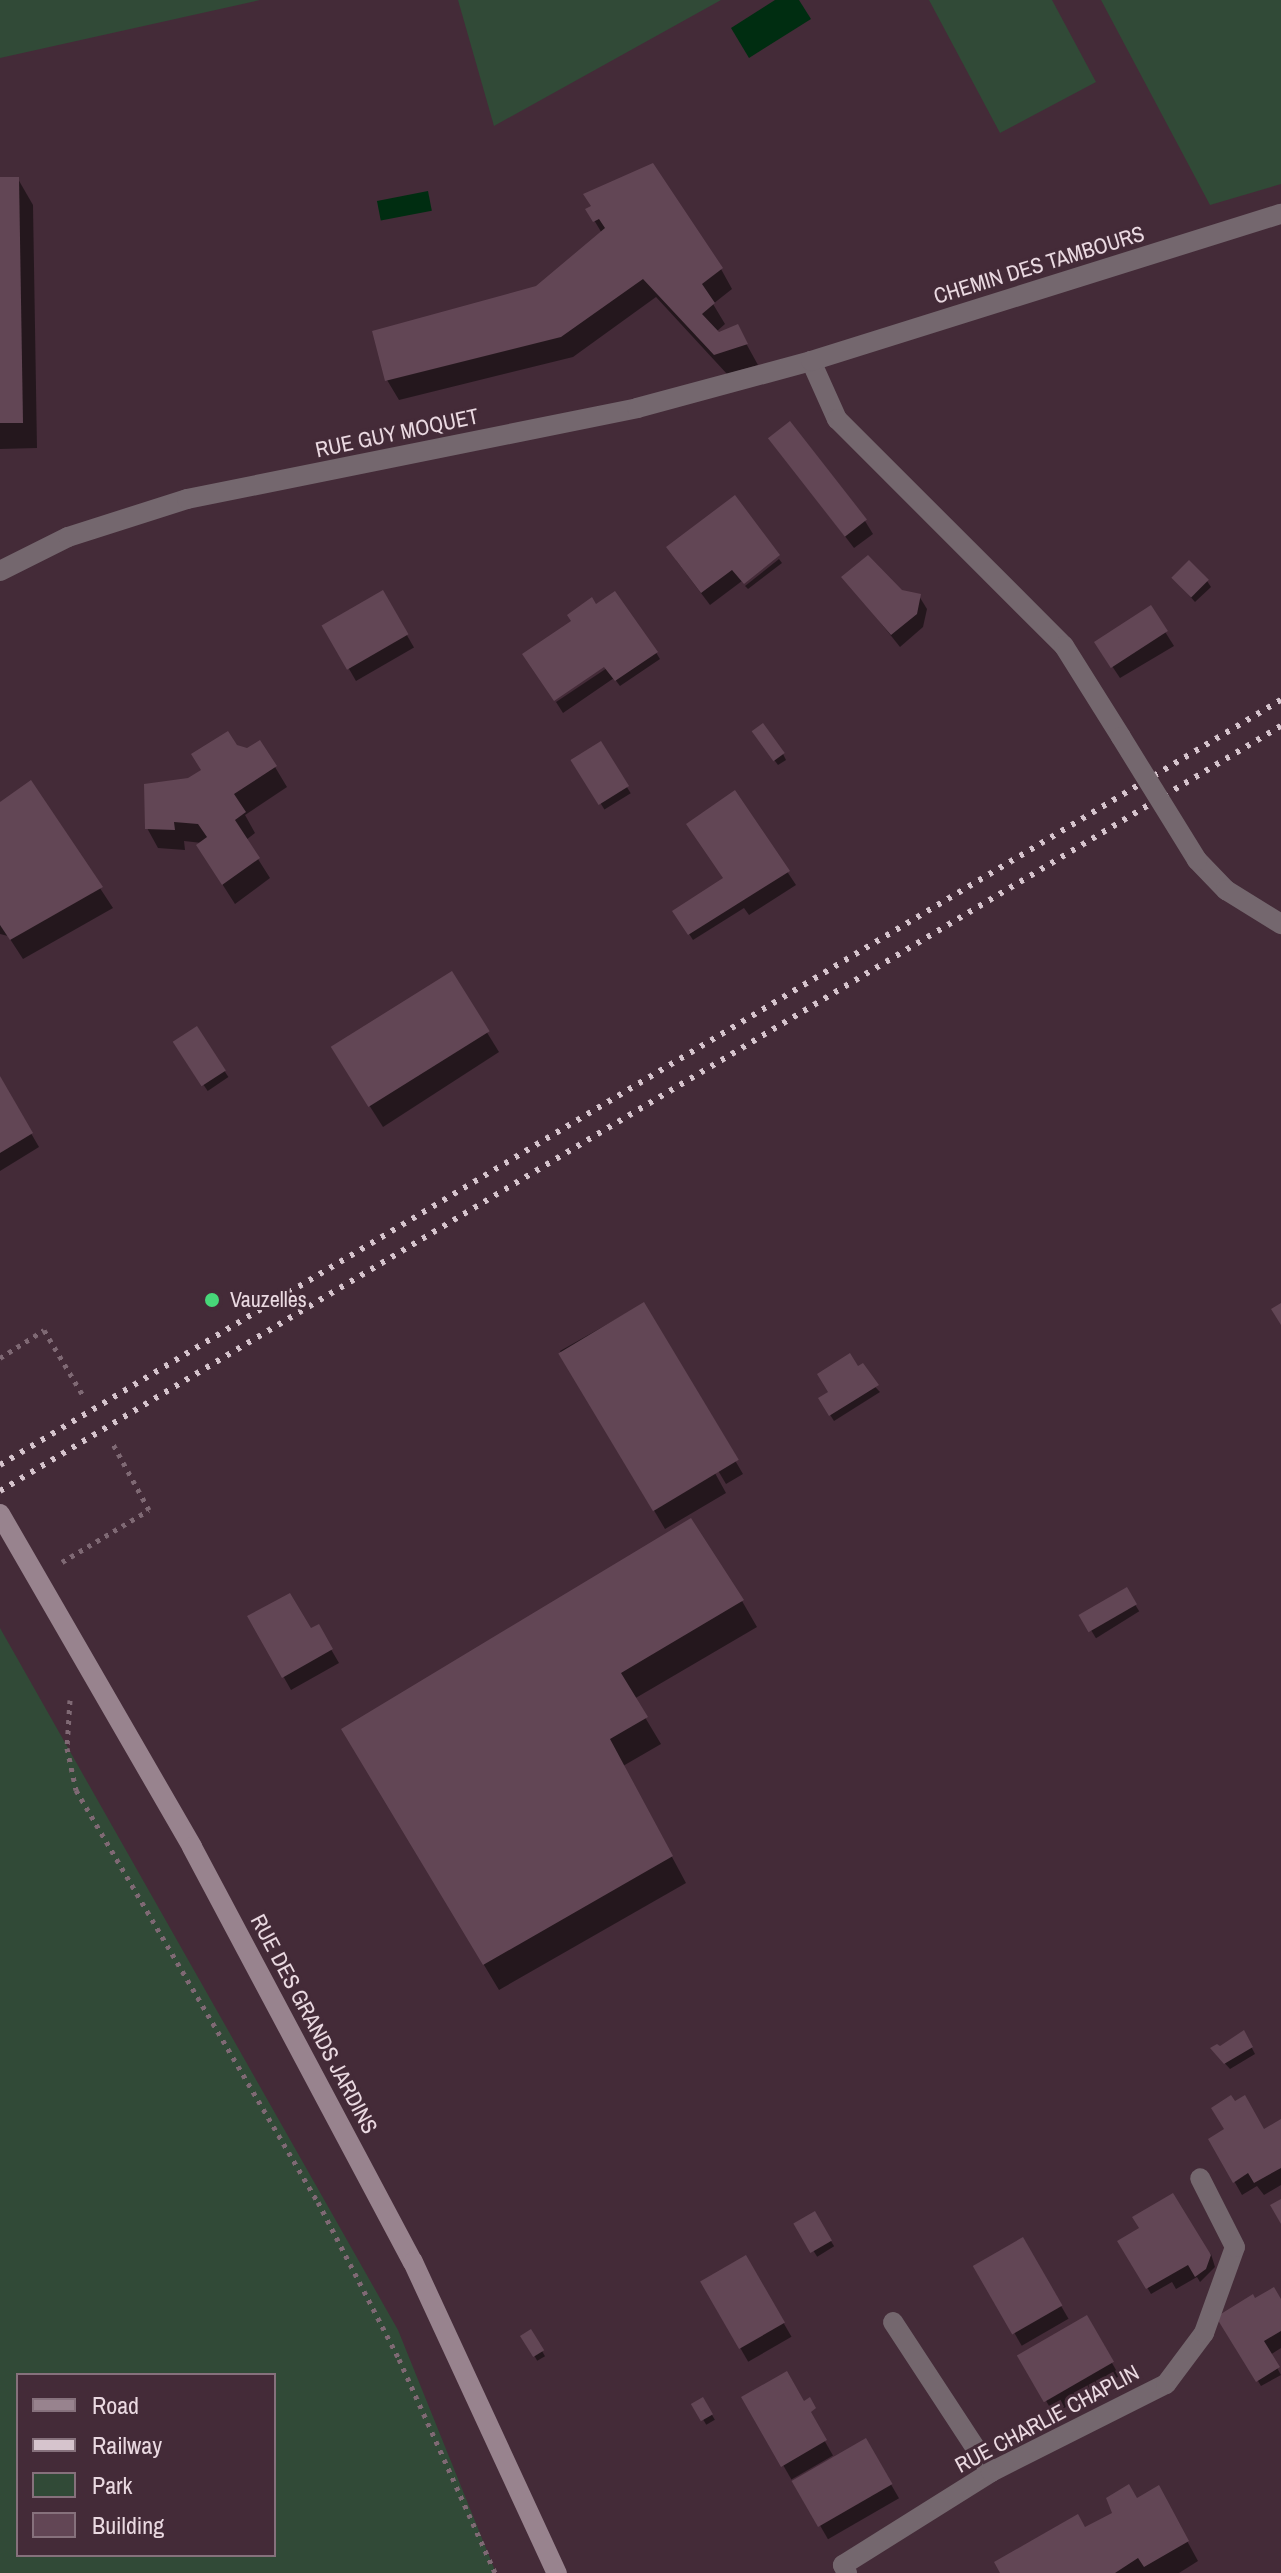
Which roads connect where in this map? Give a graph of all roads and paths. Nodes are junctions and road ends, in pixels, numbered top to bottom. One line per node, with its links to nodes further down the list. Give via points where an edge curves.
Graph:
1 (1281, 214): 2 (street, CHEMIN DES TAMBOURS)
2 (811, 361): 3 (street, RUE GUY MOQUET, via 637,408 187,499 68,537); 4 (street, bridge, via 837,419 1064,646 1197,860 1226,890)
3 (0, 571)
4 (1281, 924)
5 (0, 1358): 6 (path, via 44,1330)
6 (84, 1397)
7 (112, 1442): 9 (path, via 149,1510)
8 (1, 1515): 9 (main road, RUE DES GRANDS JARDINS)
9 (37, 1577): 15 (main road, RUE DES GRANDS JARDINS, via 192,1847 406,2248)
10 (69, 1686): 14 (path, via 67,1748 76,1790 318,2202 399,2359)
11 (1200, 2178): 13 (street, RUE CHARLIE CHAPLIN, via 1235,2247 1204,2333 1166,2384)
12 (893, 2322): 13 (street)
13 (991, 2472): 16 (street, RUE CHARLIE CHAPLIN, via 843,2565)
14 (495, 2573)
15 (557, 2573)
16 (847, 2573)

